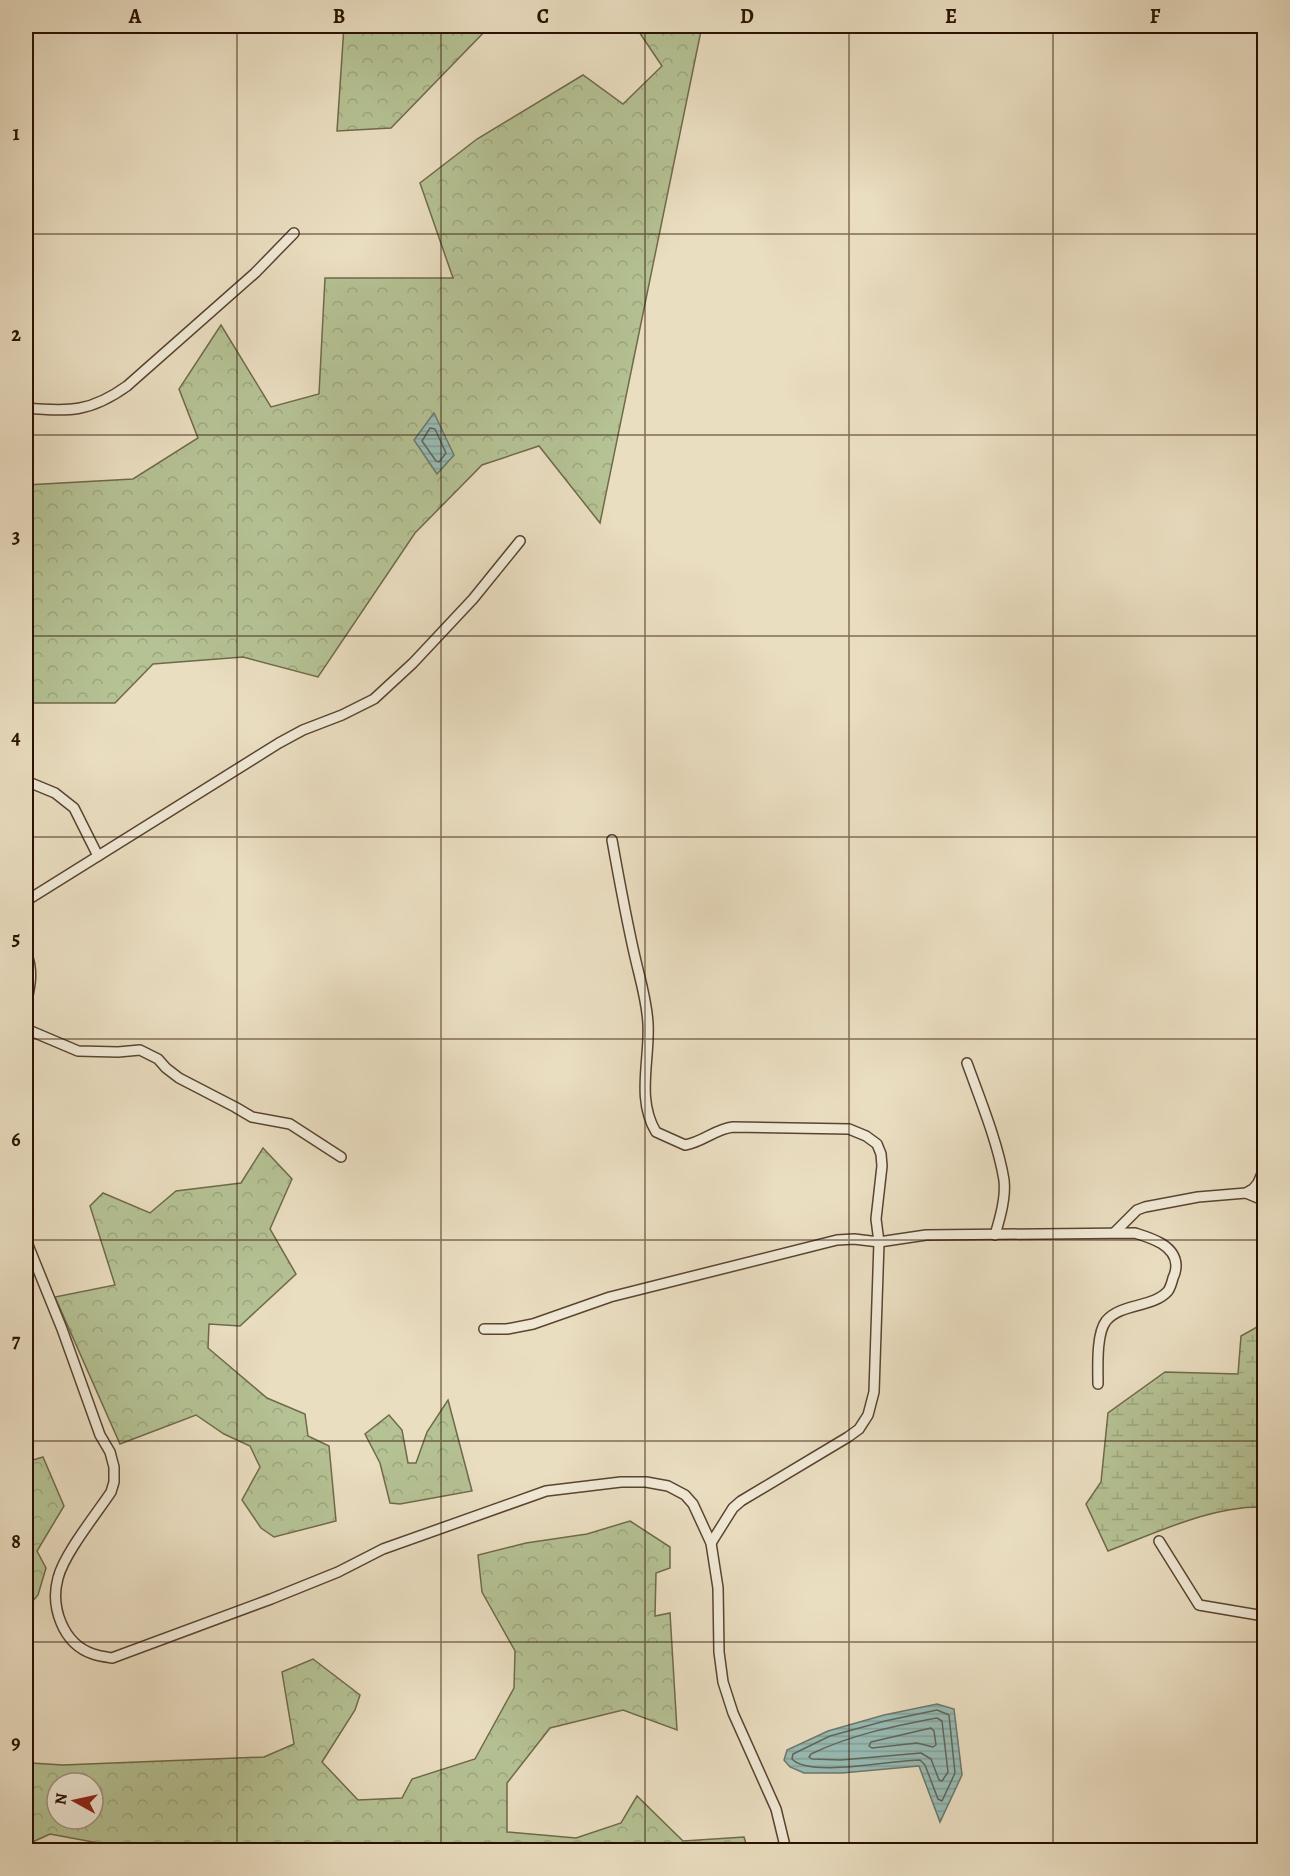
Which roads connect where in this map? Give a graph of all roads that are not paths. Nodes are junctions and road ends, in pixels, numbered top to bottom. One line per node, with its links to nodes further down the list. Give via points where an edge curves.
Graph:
1 (294, 233): 2 (street, via 255,273 112,397 73,410)
2 (26, 408)
3 (520, 541): 6 (street, via 473,599 374,699 295,734)
4 (26, 781): 6 (street, via 55,792 74,808)
5 (612, 840): 19 (street, via 645,995 648,1024 644,1077 648,1114 656,1132 685,1145 733,1127 849,1129 866,1136 882,1154 876,1219)
6 (98, 856): 7 (street)
7 (26, 901)
8 (26, 952): 9 (street, via 31,983)
9 (26, 1005)
10 (26, 1029): 12 (street, via 78,1051 147,1052 179,1078 252,1117 290,1124)
11 (967, 1063): 17 (street, via 1004,1181)
12 (341, 1157)
13 (1263, 1172): 14 (street, via 1258,1184)
14 (1246, 1193): 15 (street, via 1258,1198); 16 (street, via 1145,1207)
15 (1264, 1195)
16 (1115, 1232): 17 (street); 21 (street, via 1135,1233 1165,1246 1174,1256 1176,1267 1168,1290 1106,1321 1101,1333)
17 (995, 1235): 19 (street, via 926,1235)
18 (26, 1240): 23 (street, via 114,1467 111,1492 65,1562 56,1593 61,1624 67,1635 92,1654 112,1658 272,1599 383,1549 546,1491 621,1482 668,1486 693,1504)
19 (879, 1242): 20 (street, via 854,1239 820,1243 610,1298 532,1324); 23 (street, via 874,1392 867,1415 859,1429 848,1437 741,1501)
20 (484, 1329)
21 (1098, 1384)
22 (1159, 1541): 24 (street, via 1199,1605)
23 (711, 1543): 25 (street, via 718,1588 718,1652 723,1682 776,1809)
24 (1264, 1616)
25 (786, 1851)

